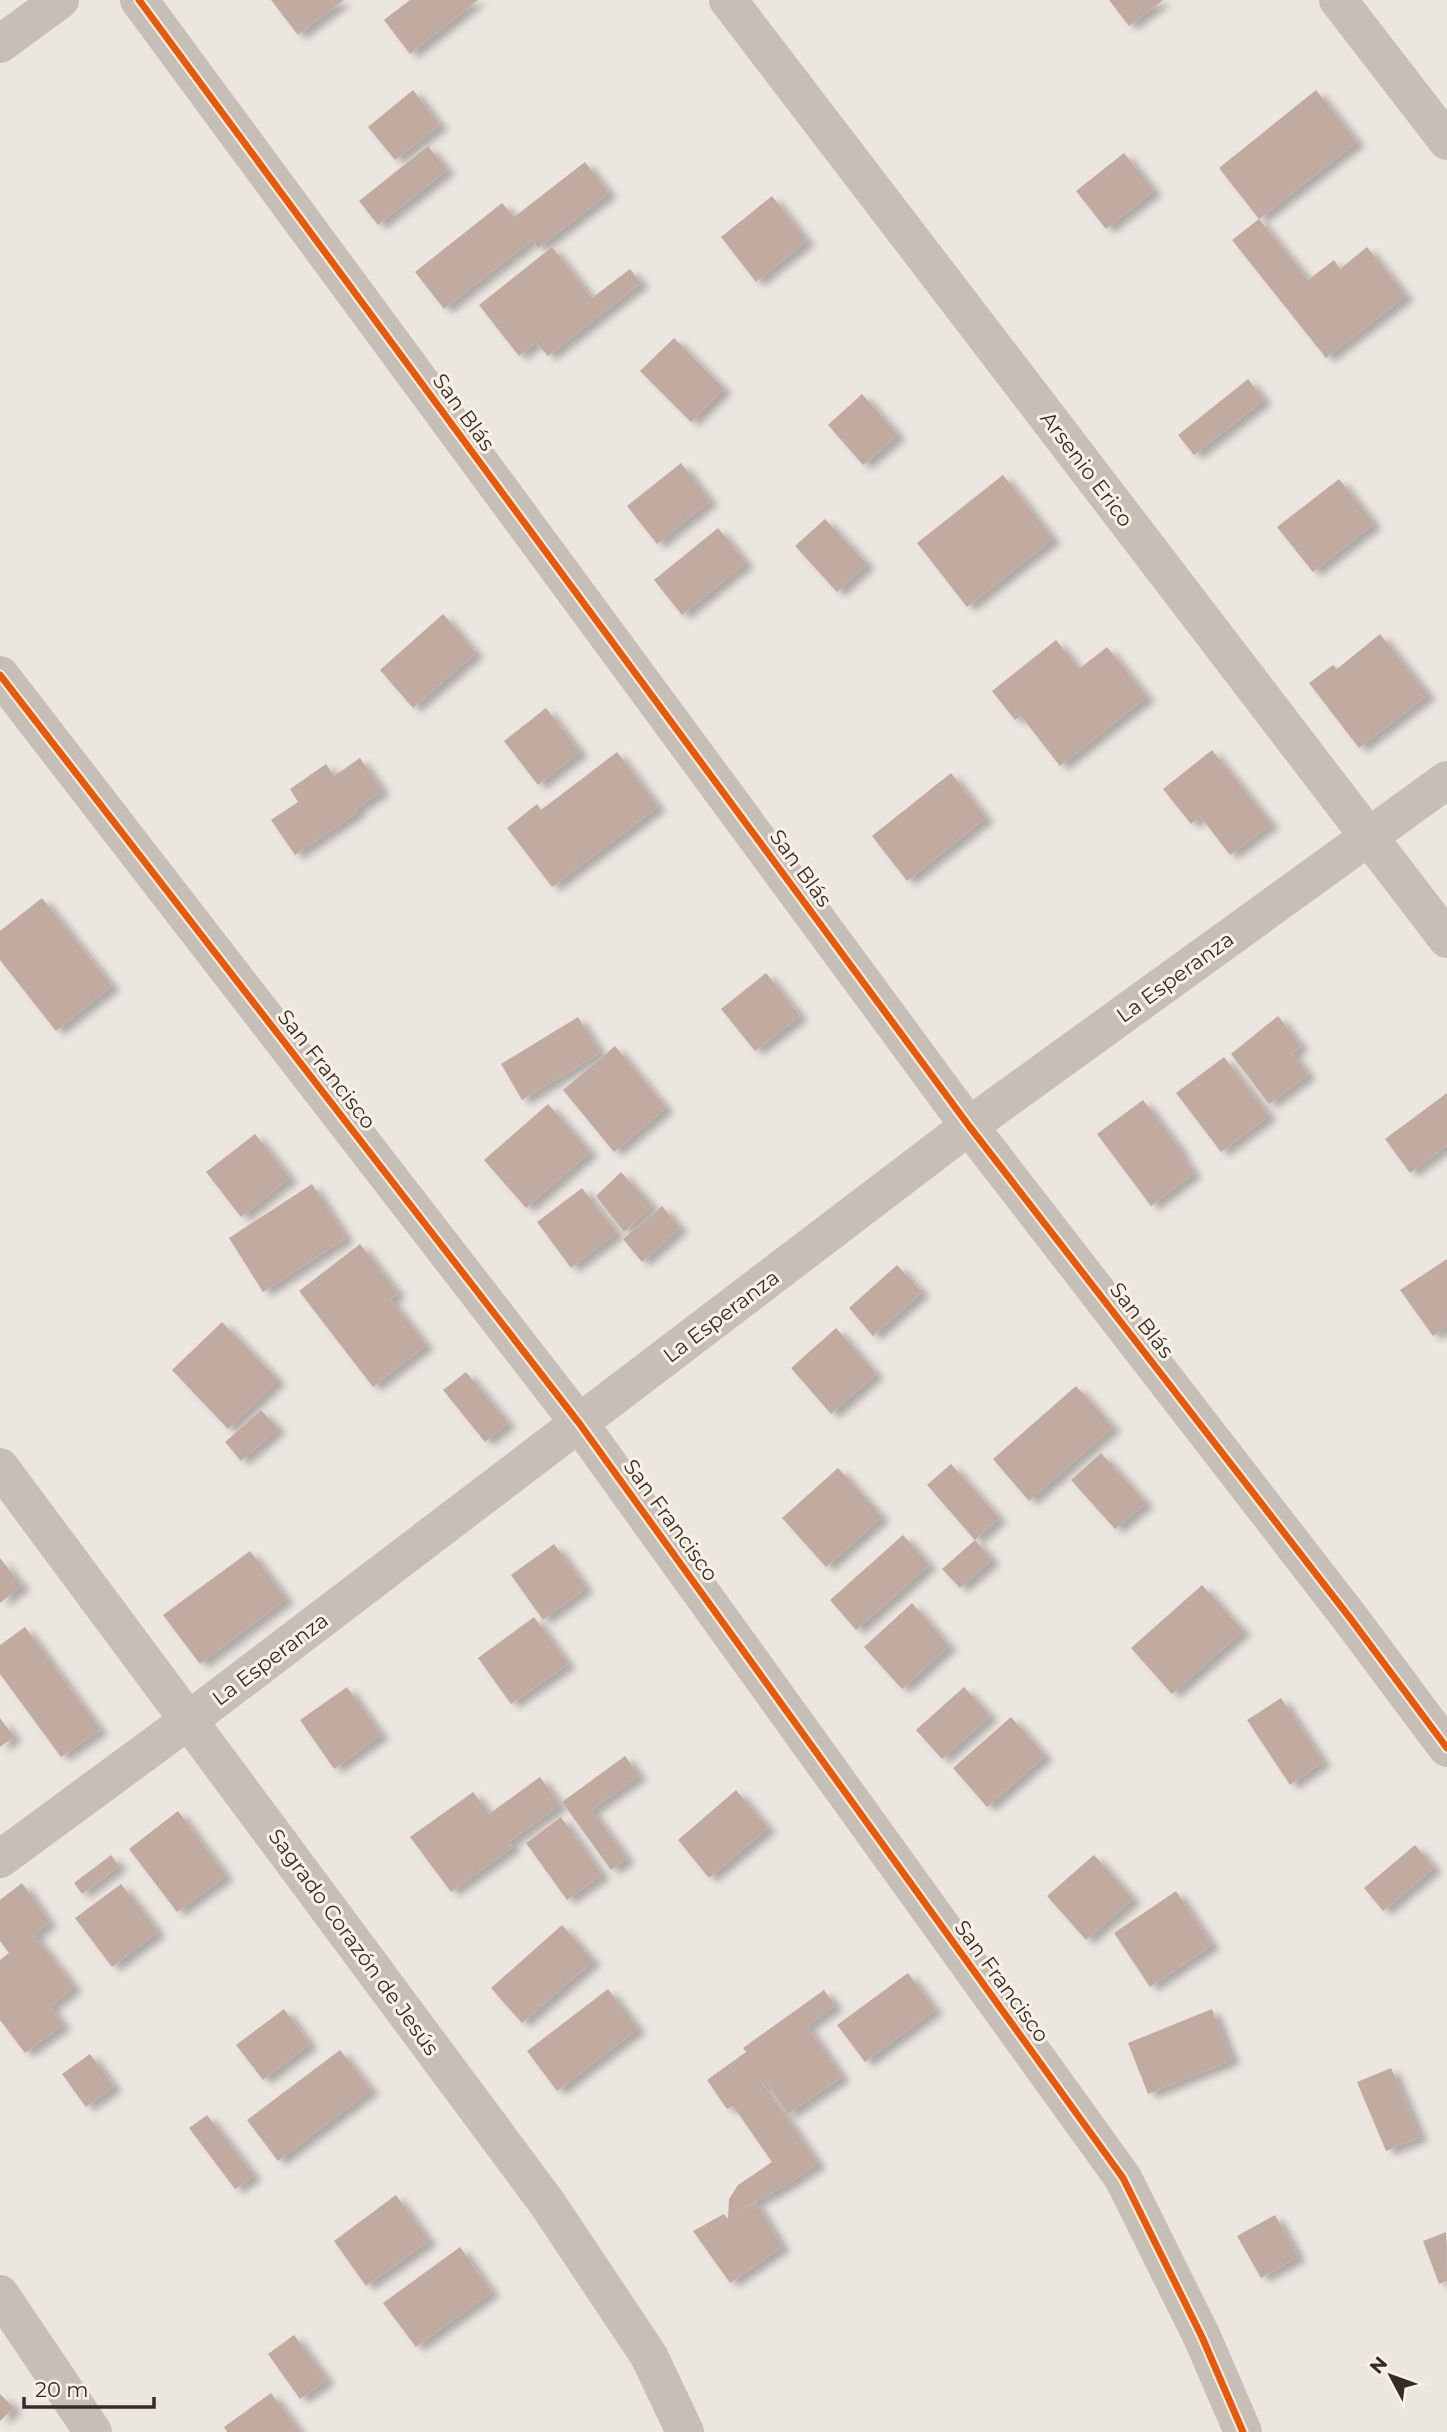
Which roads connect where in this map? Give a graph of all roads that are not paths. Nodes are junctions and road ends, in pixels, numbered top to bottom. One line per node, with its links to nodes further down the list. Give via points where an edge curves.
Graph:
1 (60, 0): 5 (street)
2 (139, 0): 11 (street, San Blás)
3 (727, 0): 9 (street, Arsenio Erico)
4 (1338, 0): 6 (street)
5 (0, 44)
6 (1445, 134)
7 (0, 675): 12 (street, San Francisco)
8 (1447, 779): 9 (street, La Esperanza)
9 (1368, 837): 10 (street, Arsenio Erico); 11 (street, La Esperanza)
10 (1447, 939)
11 (969, 1126): 12 (street, La Esperanza); 15 (street, San Blás)
12 (579, 1423): 14 (street, La Esperanza); 20 (street, San Francisco, via 1123,2178 1202,2337)
13 (0, 1467): 14 (street, Sagrado Corazón de Jesús)
14 (189, 1720): 16 (street, La Esperanza); 19 (street, Sagrado Corazón de Jesús, via 547,2203 649,2356)
15 (1447, 1748)
16 (0, 1859)
17 (0, 2294): 18 (street)
18 (93, 2432)
19 (685, 2432)
20 (1243, 2432)

